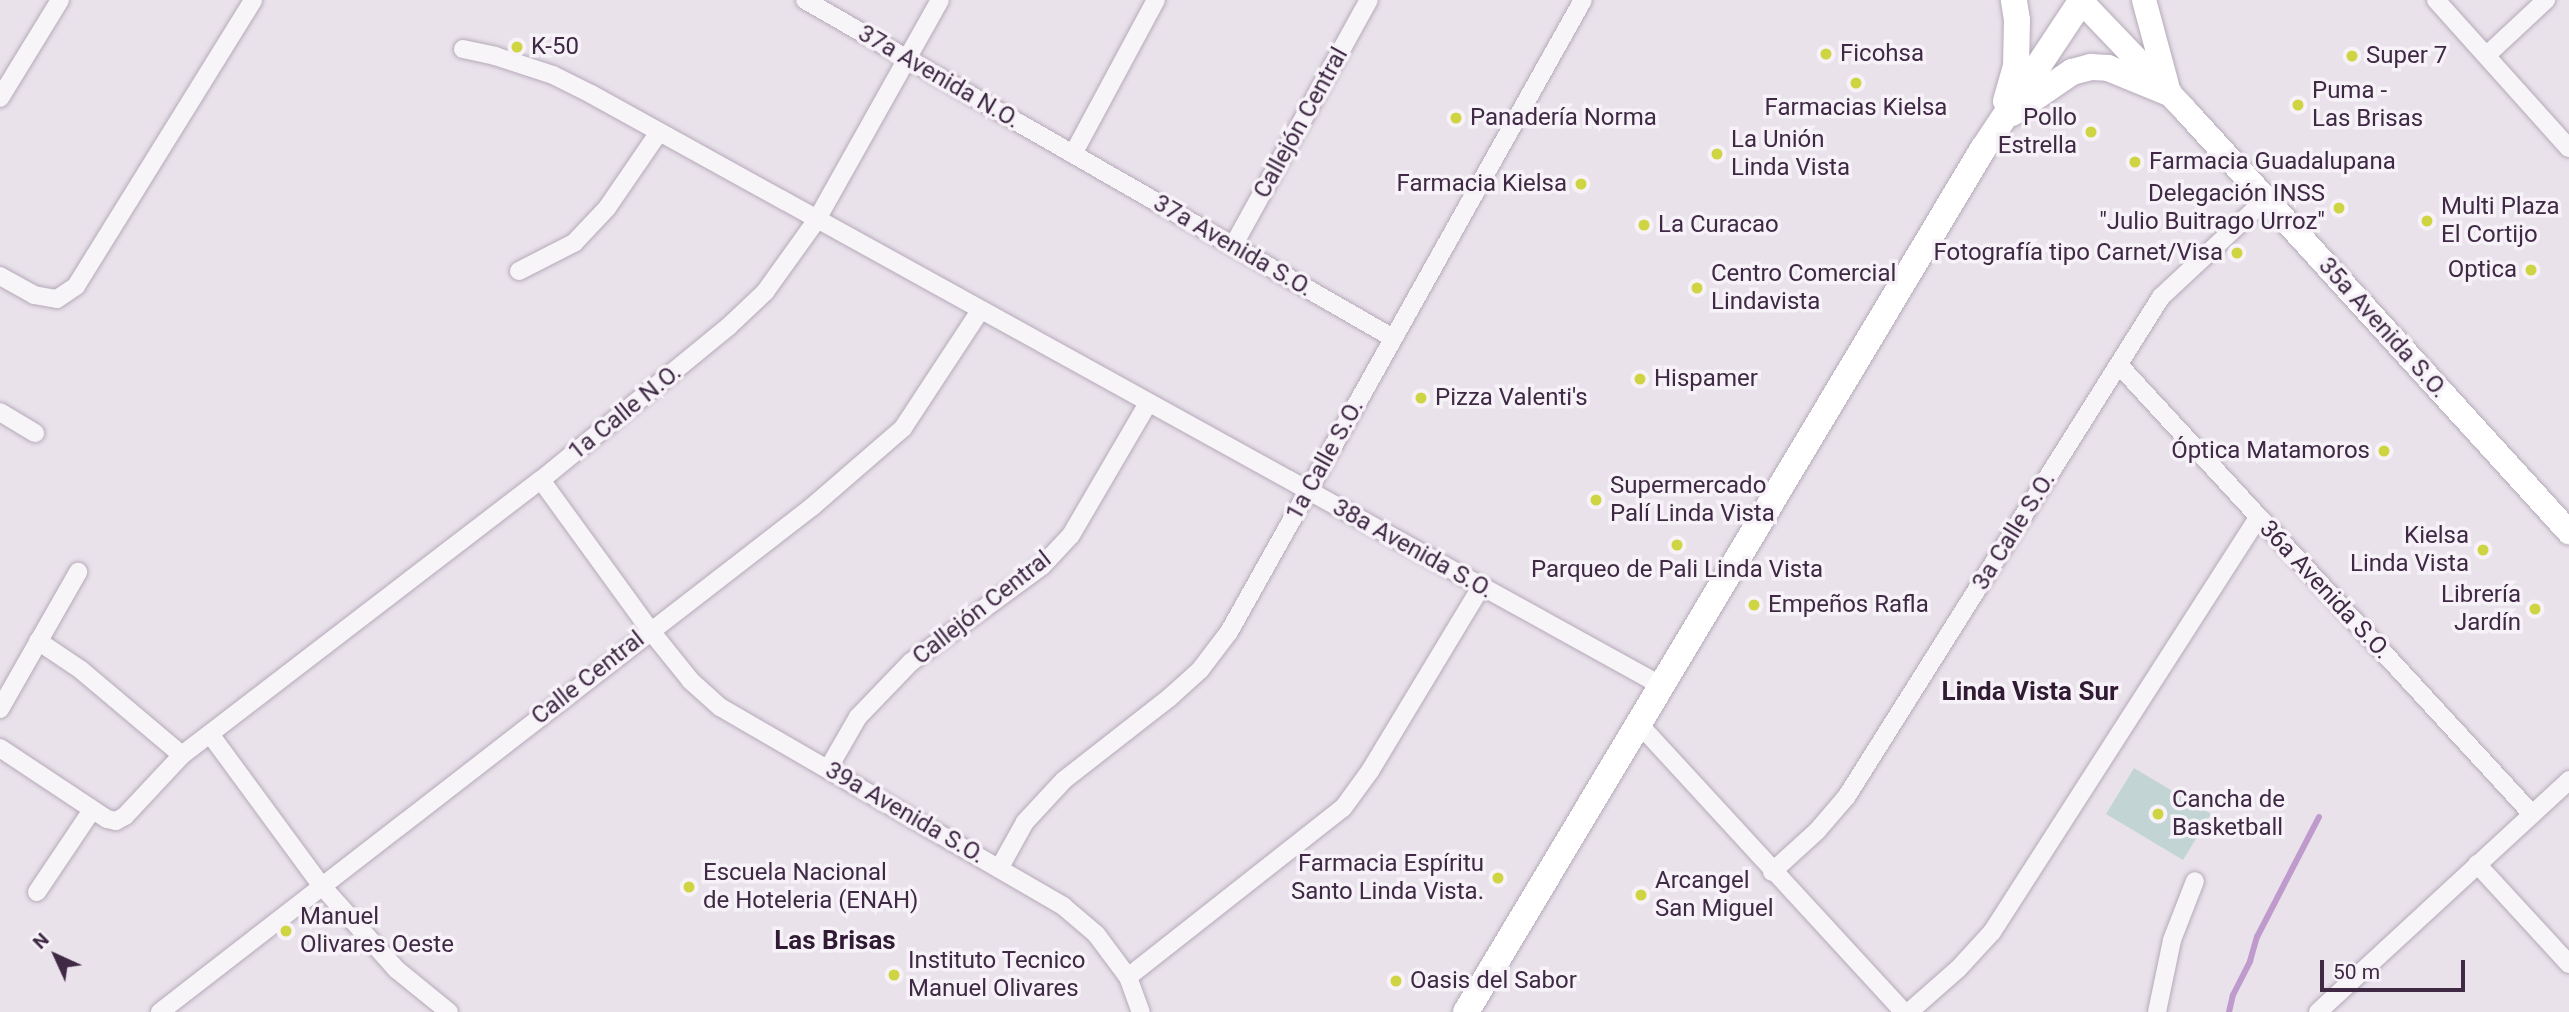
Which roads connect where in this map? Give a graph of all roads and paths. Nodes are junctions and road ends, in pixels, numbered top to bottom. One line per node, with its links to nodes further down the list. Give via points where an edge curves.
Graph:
1 (60, 0): 17 (street)
2 (253, 0): 26 (street, via 76,286 57,299 34,295)
3 (805, 0): 15 (street, 37a Avenida N.O.)
4 (940, 0): 15 (street, 1a Calle N.O.)
5 (1156, 0): 21 (street)
6 (1368, 0): 24 (street, Callejón Central)
7 (1583, 0): 28 (street, 1a Calle S.O.)
8 (2014, 0): 18 (main road, via 2016,67)
9 (2081, 0): 16 (main road, 35a Avenida S.O.); 18 (main road)
10 (2144, 0): 16 (main road)
11 (2436, 0): 14 (street)
12 (2546, 0): 14 (street)
13 (463, 50): 19 (street, 38a Avenida S.O., via 553,75)
14 (2487, 55): 20 (street)
15 (909, 60): 21 (street, 37a Avenida N.O.); 23 (street, 1a Calle N.O.)
16 (2169, 93): 18 (main road, via 2108,68 2091,67 2073,72); 22 (main road, 35a Avenida S.O.)
17 (0, 98)
18 (1999, 122): 41 (main road)
19 (659, 132): 23 (street, 38a Avenida S.O.); 25 (street, via 607,208 574,243)
20 (2569, 148)
21 (1073, 154): 24 (street, 37a Avenida S.O.)
22 (2266, 199): 29 (street, 3a Calle S.O., via 2161,297); 36 (main road, 35a Avenida S.O.)
23 (816, 221): 27 (street, 38a Avenida S.O.); 33 (street, 1a Calle N.O., via 765,292 728,327)
24 (1233, 246): 28 (street, 37a Avenida S.O.)
25 (519, 271)
26 (0, 276)
27 (981, 312): 30 (street, 38a Avenida S.O.); 39 (street, Calle Central, via 903,428 813,506)
28 (1393, 338): 34 (street, 1a Calle S.O.)
29 (2119, 365): 35 (street, 36a Avenida S.O.); 53 (street, 3a Calle S.O., via 1847,796)
30 (1149, 403): 34 (street, 38a Avenida S.O.); 47 (street, Callejón Central, via 1071,535 1042,566 911,662 858,717)
31 (0, 412): 32 (street)
32 (35, 433)
33 (541, 480): 39 (street, 39a Avenida S.O.); 44 (street, 1a Calle N.O.)
34 (1307, 490): 38 (street, 38a Avenida S.O.); 52 (street, 1a Calle S.O., via 1229,632 1200,670 1064,780 1025,822)
35 (2258, 517): 50 (street, 36a Avenida S.O.); 64 (street, via 1992,932)
36 (2569, 532)
37 (78, 572): 40 (street)
38 (1481, 587): 41 (street, 38a Avenida S.O.); 58 (street, via 1343,808)
39 (650, 629): 47 (street, 39a Avenida S.O., via 691,681 720,706); 55 (street, Calle Central)
40 (38, 641): 42 (street); 46 (street, via 81,670)
41 (1662, 686): 43 (main road)
42 (0, 709)
43 (1639, 724): 53 (street); 62 (main road)
44 (210, 734): 46 (street, 1a Calle N.O.); 55 (street)
45 (0, 748): 49 (street)
46 (182, 755): 49 (street, 1a Calle N.O., via 125,816 116,821)
47 (828, 769): 52 (street, 39a Avenida S.O.)
48 (2569, 780): 50 (street)
49 (92, 810): 56 (street)
50 (2532, 814): 51 (street)
51 (2477, 864): 57 (street); 66 (street)
52 (1000, 867): 58 (street, 39a Avenida S.O., via 1063,906 1096,934)
53 (1772, 872): 63 (street)
54 (2195, 881): 65 (street, via 2172,940)
55 (321, 885): 59 (street); 60 (street, Calle Central)
56 (37, 892)
57 (2569, 964)
58 (1128, 977): 61 (street, 39a Avenida S.O.)
59 (437, 1009)
60 (160, 1012)
61 (1141, 1012)
62 (1466, 1012)
63 (1904, 1012)
64 (1909, 1012)
65 (2157, 1012)
66 (2318, 1012)

